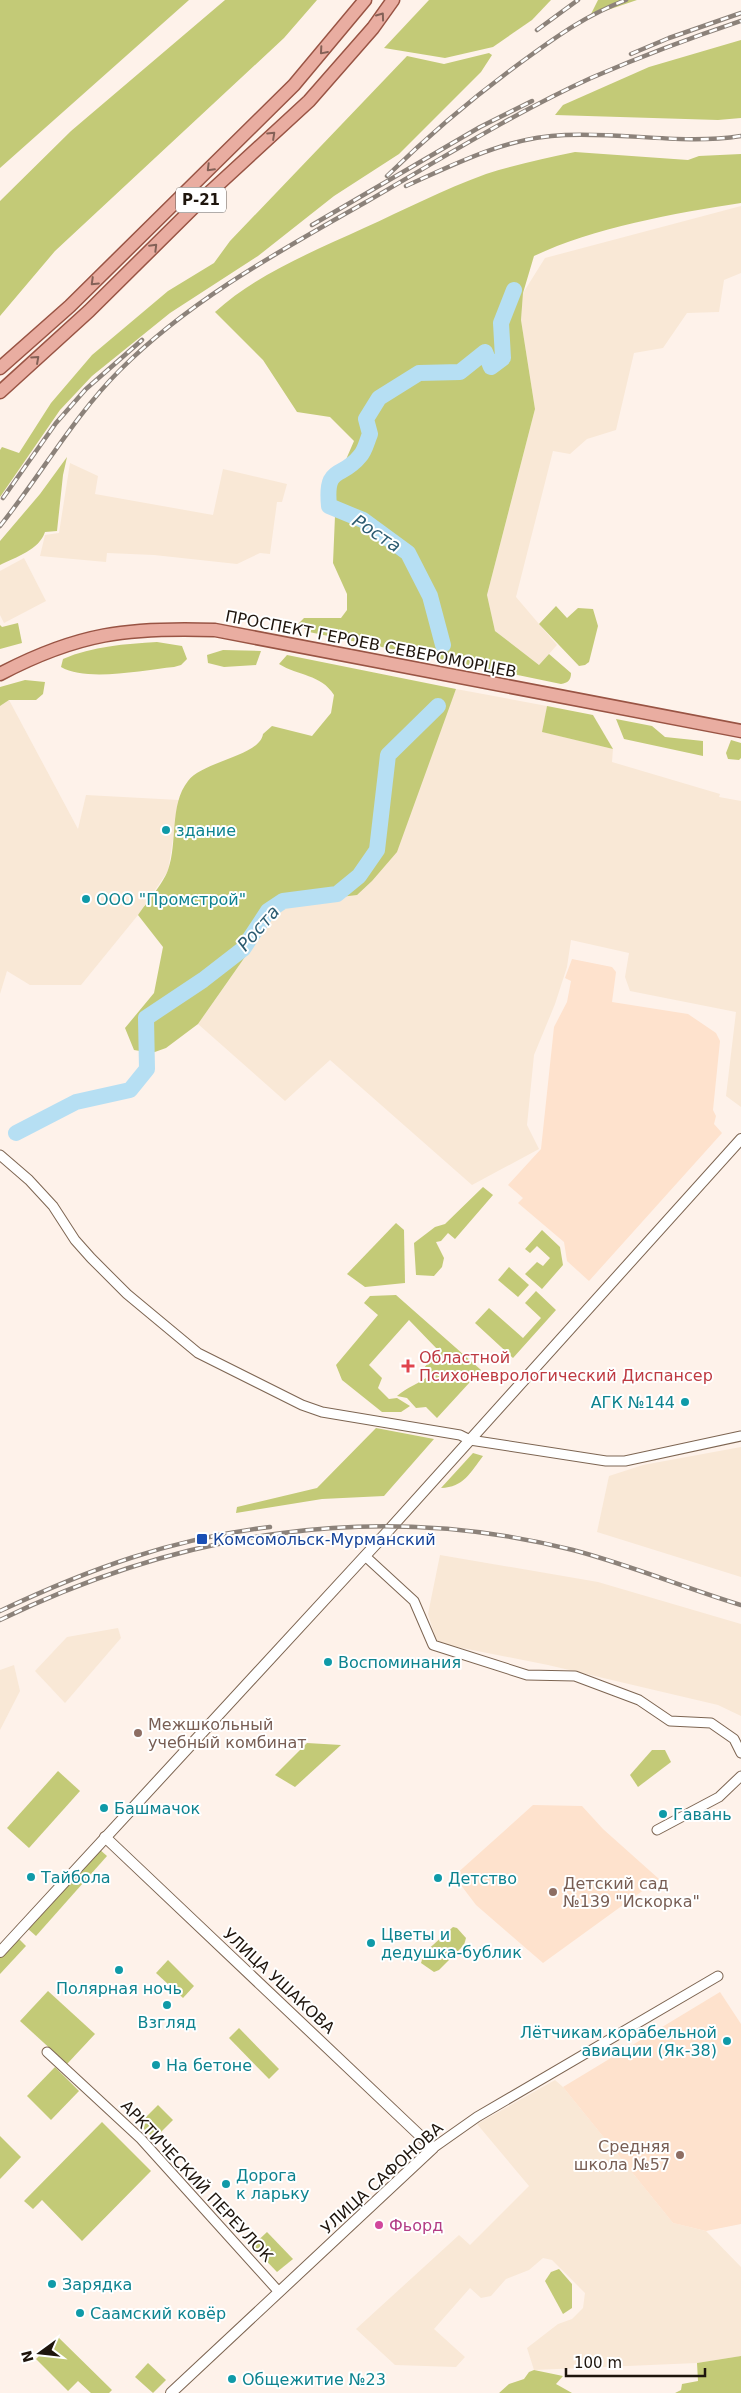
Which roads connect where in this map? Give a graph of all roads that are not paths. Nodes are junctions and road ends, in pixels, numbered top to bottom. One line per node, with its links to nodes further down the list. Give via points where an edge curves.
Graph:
1 (364, 0): 3 (main road, Р-21, one-way to 3, via 287,91 70,306)
2 (392, 0): 4 (main road, Р-21, one-way to 2, via 309,101 373,28)
3 (0, 368)
4 (0, 392)
5 (0, 674): 6 (main road, ПРОСПЕКТ ГЕРОЕВ СЕВЕРОМОРЦЕВ, via 62,646 110,633 163,628 215,630)
6 (741, 731)
7 (741, 1139): 10 (street)
8 (0, 1155): 10 (street, via 53,1206 90,1258 127,1294 198,1353 308,1408 460,1435)
9 (741, 1436): 10 (street, via 625,1461 606,1461)
10 (470, 1440): 11 (street)
11 (365, 1556): 12 (street, via 414,1601 433,1645 528,1675 575,1676 639,1700 670,1720 711,1723 734,1739); 15 (street)
12 (741, 1753)
13 (741, 1776): 14 (street, via 719,1797)
14 (657, 1830)
15 (105, 1837): 16 (street); 19 (street, УЛИЦА УШАКОВА)
16 (0, 1952)
17 (718, 1976): 19 (street, УЛИЦА САФОНОВА, via 477,2117)
18 (47, 2052): 20 (street, АРКТИЧЕСКИЙ ПЕРЕУЛОК, via 141,2139)
19 (433, 2148): 20 (street, УЛИЦА САФОНОВА)
20 (279, 2292): 21 (street, УЛИЦА САФОНОВА)
21 (170, 2393)

